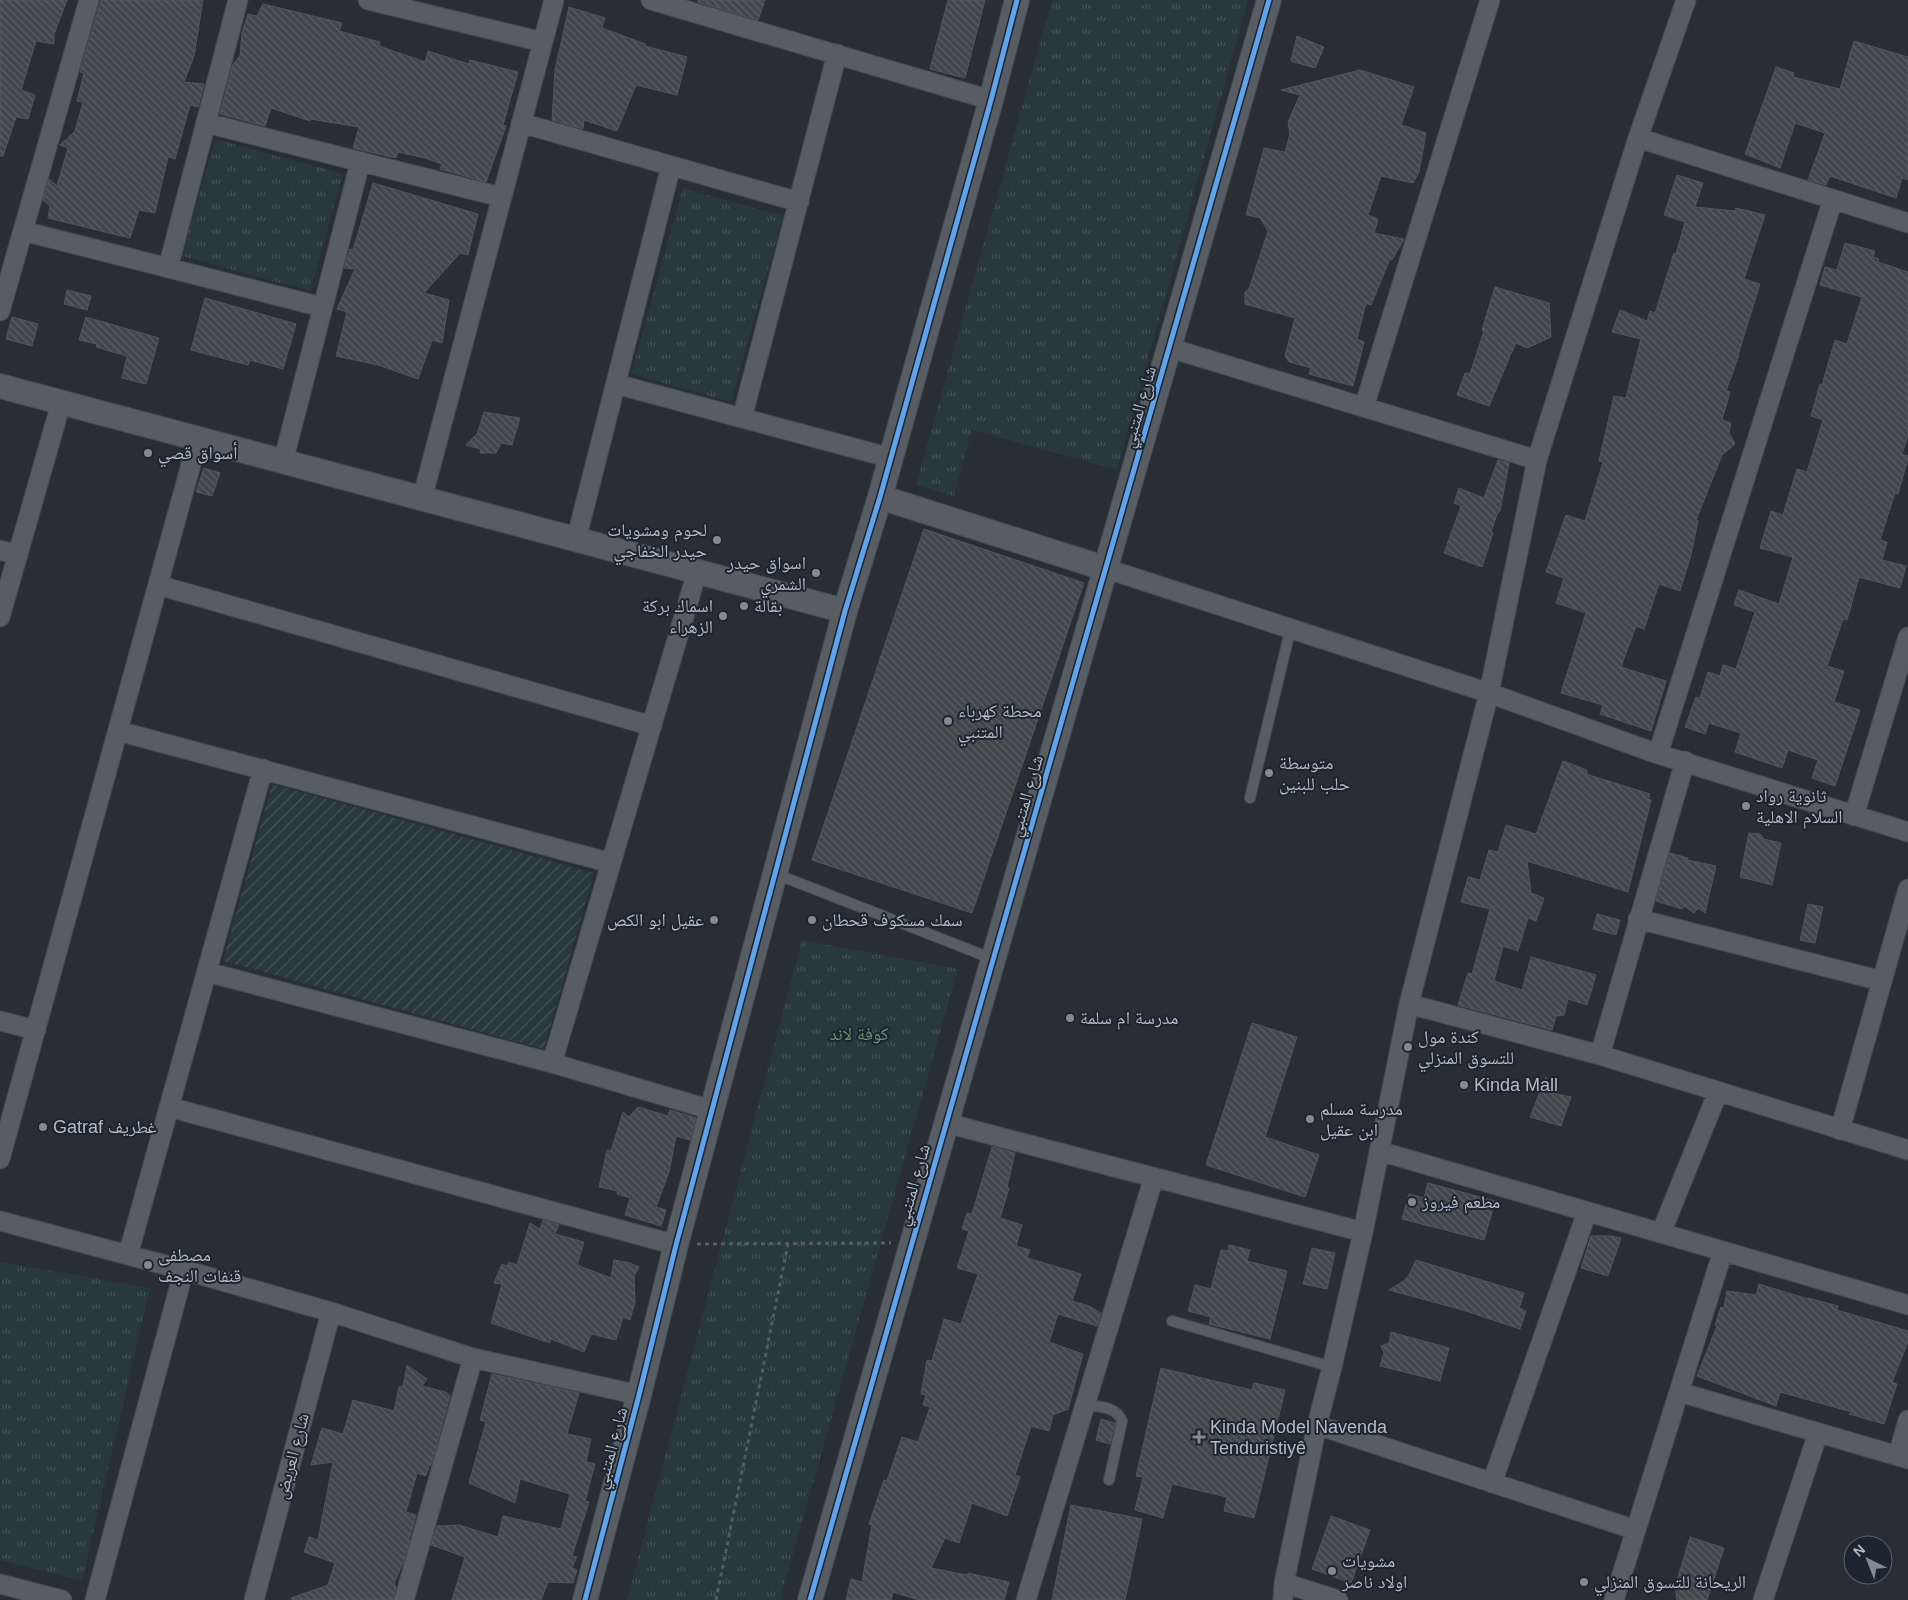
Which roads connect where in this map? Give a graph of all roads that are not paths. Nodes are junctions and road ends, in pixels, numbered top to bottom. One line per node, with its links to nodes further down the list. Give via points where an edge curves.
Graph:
1 (89, 0): 23 (street)
2 (238, 0): 14 (street)
3 (368, 0): 11 (street)
4 (554, 0): 11 (street)
5 (651, 0): 10 (street)
6 (1017, 0): 13 (street, شارع المتنبي)
7 (1269, 0): 27 (street, شارع المتنبي)
8 (1490, 0): 31 (street)
9 (1686, 0): 16 (street)
10 (709, 8): 12 (street)
11 (543, 42): 15 (street)
12 (837, 54): 13 (street); 21 (street)
13 (991, 100): 34 (street, شارع المتنبي)
14 (206, 123): 17 (street); 24 (street)
15 (521, 123): 18 (street); 19 (street)
16 (1638, 138): 20 (street); 35 (street)
17 (360, 163): 19 (street); 25 (street)
18 (671, 166): 21 (street); 28 (street)
19 (501, 197): 38 (street)
20 (1833, 198): 22 (street); 51 (street)
21 (798, 202): 32 (street)
22 (1908, 223)
23 (23, 231): 24 (street); 26 (street)
24 (168, 268): 25 (street)
25 (322, 308): 36 (street)
26 (0, 311)
27 (1170, 348): 31 (street); 41 (street, شارع المتنبي)
28 (616, 384): 32 (street); 39 (street)
29 (0, 386): 30 (street)
30 (61, 402): 33 (street); 40 (street)
31 (1364, 407): 35 (street)
32 (742, 418): 34 (street)
33 (198, 439): 36 (street); 43 (street)
34 (891, 458): 37 (street, شارع المتنبي)
35 (1537, 460): 48 (street)
36 (282, 462): 38 (street)
37 (880, 497): 41 (street); 44 (street, شارع المتنبي)
38 (422, 499): 39 (street)
39 (576, 540): 42 (street)
40 (9, 553): 45 (street)
41 (1107, 568): 46 (street); 61 (street, شارع المتنبي)
42 (697, 572): 44 (street); 49 (street)
43 (158, 585): 49 (street); 50 (street)
44 (845, 611): 58 (street, شارع المتنبي)
45 (0, 617)
46 (1291, 627): 48 (street); 54 (lane)
47 (1908, 636): 55 (street)
48 (1490, 693): 51 (street); 64 (street)
49 (652, 726): 57 (street)
50 (118, 731): 53 (street); 66 (street)
51 (1658, 754): 52 (street)
52 (1685, 761): 55 (street); 60 (street)
53 (263, 769): 57 (street); 62 (street)
54 (1250, 798)
55 (1854, 816): 56 (street)
56 (1908, 832)
57 (611, 863): 68 (street)
58 (776, 874): 61 (lane); 71 (street, شارع المتنبي)
59 (1908, 888): 63 (street)
60 (1638, 919): 63 (street); 67 (street)
61 (993, 959): 72 (street, شارع المتنبي)
62 (207, 972): 68 (street); 70 (street)
63 (1882, 981): 73 (street)
64 (1409, 1004): 67 (street); 75 (street)
65 (0, 1020): 66 (street)
66 (36, 1030): 76 (street)
67 (1600, 1055): 69 (street)
68 (552, 1063): 71 (street)
69 (1718, 1092): 73 (street); 81 (street)
70 (169, 1107): 82 (street); 84 (street)
71 (712, 1110): 82 (street, شارع المتنبي)
72 (946, 1123): 77 (street); 108 (street, شارع المتنبي)
73 (1840, 1130): 74 (street)
74 (1908, 1150)
75 (1379, 1152): 78 (street); 80 (street)
76 (0, 1159)
77 (1154, 1177): 80 (street); 93 (street)
78 (1586, 1212): 81 (street); 99 (street)
79 (0, 1221): 84 (street)
80 (1363, 1232): 90 (street)
81 (1661, 1233): 83 (street)
82 (676, 1244): 92 (street, شارع المتنبي)
83 (1723, 1251): 86 (street); 91 (street)
84 (128, 1255): 85 (street)
85 (184, 1270): 87 (street); 104 (street)
86 (1908, 1305)
87 (330, 1312): 89 (street); 105 (street, شارع العريض)
88 (1172, 1321): 90 (lane)
89 (474, 1358): 92 (street); 106 (street)
90 (1332, 1367): 95 (street)
91 (1679, 1392): 96 (street); 100 (street)
92 (639, 1395): 107 (street, شارع المتنبي)
93 (1085, 1405): 98 (lane, via 1114,1410 1122,1421); 109 (street)
94 (1908, 1420): 97 (street)
95 (1316, 1425): 99 (street); 102 (street)
96 (1818, 1433): 97 (street); 112 (street)
97 (1903, 1458)
98 (1109, 1480)
99 (1492, 1483): 100 (street)
100 (1636, 1530): 111 (street)
101 (0, 1584): 103 (street)
102 (1284, 1591): 110 (street)
103 (62, 1600)
104 (95, 1600)
105 (254, 1600)
106 (404, 1600)
107 (585, 1600)
108 (810, 1600)
109 (1026, 1600)
110 (1338, 1600)
111 (1614, 1600)
112 (1763, 1600)

